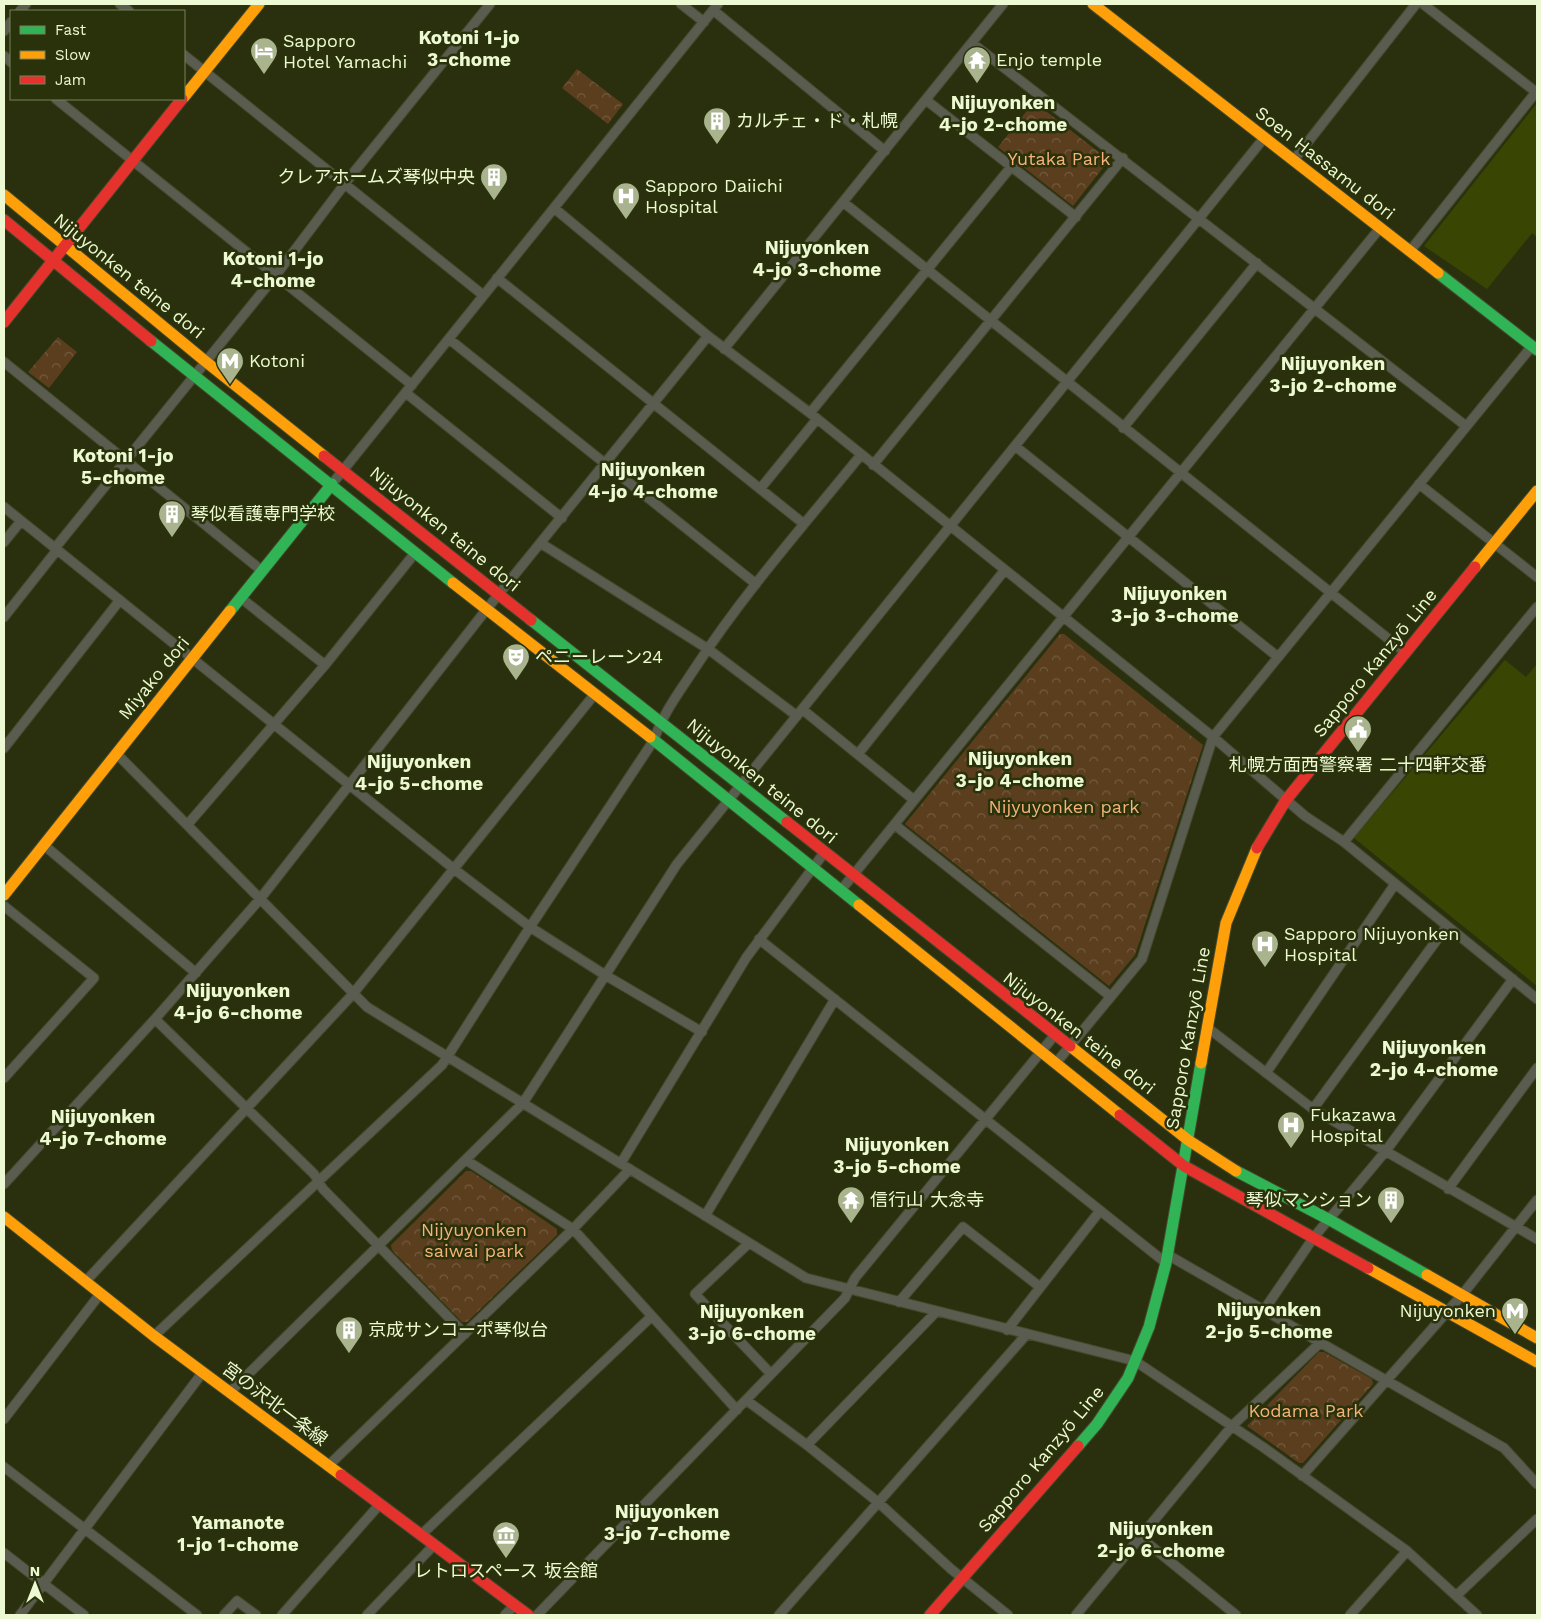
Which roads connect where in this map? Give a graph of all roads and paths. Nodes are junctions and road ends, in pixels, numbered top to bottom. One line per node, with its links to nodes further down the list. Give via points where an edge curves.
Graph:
1 (259, 4): 12 (street)
2 (490, 4): 23 (street)
3 (681, 4): 9 (street)
4 (1003, 4): 10 (street)
5 (1093, 4): 17 (street, Soen Hassamu dori)
6 (1416, 4): 21 (street)
7 (1423, 4): 32 (street, via 1536,92)
8 (715, 7): 9 (street); 18 (street)
9 (704, 22): 26 (street)
10 (972, 43): 16 (street); 19 (street)
11 (185, 56): 12 (street)
12 (204, 71): 13 (street); 23 (street)
13 (185, 95)
14 (57, 100): 20 (street)
15 (181, 100): 20 (street)
16 (926, 100): 18 (street); 22 (street)
17 (1264, 138): 21 (street, Soen Hassamu dori); 28 (street)
18 (884, 150): 25 (street)
19 (1123, 158): 27 (street); 28 (street)
20 (133, 160): 31 (street); 36 (street)
21 (1293, 161): 30 (street, Soen Hassamu dori)
22 (1012, 167): 27 (street); 35 (street)
23 (345, 185): 36 (street); 38 (street)
24 (4, 195): 31 (street, Nijuyonken teine dori)
25 (843, 202): 35 (street); 44 (street)
26 (554, 208): 37 (street); 42 (street)
27 (1076, 217): 41 (street)
28 (1200, 218): 34 (street); 49 (street)
29 (4, 220): 33 (street, Nijuyonken teine dori)
30 (1380, 228): 32 (street, Soen Hassamu dori); 39 (street)
31 (64, 246): 33 (street); 46 (street, Nijuyonken teine dori)
32 (1410, 251): 45 (street, Soen Hassamu dori)
33 (53, 260): 40 (street); 48 (street, Nijuyonken teine dori)
34 (1257, 262): 39 (street); 55 (street)
35 (927, 270): 41 (street); 53 (street)
36 (276, 275): 46 (street); 50 (street)
37 (497, 278): 38 (street); 52 (street)
38 (483, 295): 43 (street)
39 (1315, 309): 54 (street); 62 (street)
40 (4, 322)
41 (991, 322): 49 (street); 60 (street)
42 (708, 336): 44 (street); 52 (street)
43 (449, 339): 50 (street); 59 (street)
44 (724, 348): 53 (street)
45 (1535, 348): 54 (street)
46 (205, 361): 48 (street); 61 (street, Nijuyonken teine dori)
47 (4, 362): 58 (street)
48 (194, 374): 58 (street); 63 (street, Nijuyonken teine dori)
49 (1066, 383): 55 (street); 56 (street)
50 (412, 385): 51 (street)
51 (406, 393): 61 (street); 68 (street)
52 (652, 403): 59 (street); 65 (street)
53 (813, 416): 57 (street); 65 (street)
54 (1466, 426): 64 (street)
55 (1123, 428): 62 (street)
56 (1015, 446): 71 (street); 72 (street)
57 (860, 456): 60 (street); 70 (street)
58 (125, 460): 76 (street); 78 (street)
59 (606, 463): 68 (street); 81 (street)
60 (873, 465): 71 (street)
61 (343, 470): 63 (street); 83 (street, Nijuyonken teine dori)
62 (1181, 474): 72 (street); 82 (street)
63 (332, 484): 77 (street, Nijuyonken teine dori); 78 (street, Miyako dori)
64 (1419, 484): 74 (street); 82 (street)
65 (760, 489): 70 (street)
66 (1537, 490): 74 (street, Sapporo Kanzyō Line)
67 (4, 507): 69 (street)
68 (562, 518): 75 (street)
69 (21, 521): 73 (street); 76 (street)
70 (804, 524): 81 (street)
71 (950, 527): 79 (street); 96 (street)
72 (1128, 538): 89 (street); 92 (street)
73 (4, 542)
74 (1495, 543): 80 (street); 91 (street, Sapporo Kanzyō Line)
75 (542, 544): 83 (street); 90 (street)
76 (56, 549): 85 (street); 88 (street)
77 (415, 553): 87 (street, Nijuyonken teine dori); 94 (street)
78 (261, 570): 84 (street, Miyako dori)
79 (1004, 571): 89 (street); 103 (street)
80 (1537, 577)
81 (756, 584): 90 (street)
82 (1330, 593): 91 (street); 92 (street)
83 (500, 595): 87 (street); 97 (street, Nijuyonken teine dori)
84 (241, 598): 93 (street, Miyako dori); 94 (street)
85 (120, 600): 93 (street); 101 (street)
86 (1537, 607): 111 (street)
87 (486, 610): 95 (street, Nijuyonken teine dori); 104 (street)
88 (4, 617)
89 (1063, 618): 99 (street); 106 (street)
90 (708, 648): 96 (street); 97 (street)
91 (1406, 653): 107 (street, Sapporo Kanzyō Line)
92 (1278, 657): 99 (street)
93 (192, 658): 98 (street); 102 (street, Miyako dori)
94 (324, 665): 98 (street)
95 (594, 695): 100 (street, Nijuyonken teine dori); 115 (street)
96 (800, 713): 103 (street); 105 (street)
97 (660, 721): 100 (street); 105 (street, Nijuyonken teine dori)
98 (274, 724): 104 (street); 109 (street)
99 (1213, 737): 107 (street); 129 (street, via 1142,958)
100 (654, 740): 108 (street, Nijuyonken teine dori); 123 (street)
101 (4, 748)
102 (116, 753): 109 (street); 112 (street, Miyako dori)
103 (858, 754): 106 (street)
104 (350, 785): 115 (street); 120 (street)
105 (741, 786): 108 (street); 113 (street, Nijuyonken teine dori)
106 (914, 800): 110 (street)
107 (1286, 800): 111 (street); 133 (street, Sapporo Kanzyō Line, via 1260,839 1237,889 1226,923)
108 (729, 802): 114 (street, Nijuyonken teine dori); 126 (street, via 677,864)
109 (188, 824): 120 (street)
110 (895, 825): 116 (street); 129 (street)
111 (1344, 842): 117 (street)
112 (45, 846): 119 (street, Miyako dori); 125 (street)
113 (824, 853): 114 (street); 116 (street, Nijuyonken teine dori)
114 (813, 867): 118 (street, Nijuyonken teine dori); 124 (street)
115 (454, 870): 123 (street); 128 (street)
116 (852, 876): 118 (street); 135 (street, Nijuyonken teine dori)
117 (1395, 884): 122 (street); 141 (street)
118 (840, 890): 137 (street, Nijuyonken teine dori)
119 (4, 896)
120 (260, 898): 125 (street); 128 (street)
121 (4, 906): 142 (street, via 94,978)
122 (1447, 926): 127 (street); 145 (street)
123 (530, 927): 126 (street); 138 (street)
124 (759, 939): 130 (street); 134 (street)
125 (196, 973): 132 (street)
126 (605, 975): 134 (street); 143 (street)
127 (1513, 979): 131 (street); 148 (street)
128 (352, 995): 138 (street); 144 (street)
129 (1110, 996): 136 (street)
130 (835, 999): 146 (street); 158 (street)
131 (1537, 999)
132 (155, 1019): 144 (street); 154 (street)
133 (1208, 1028): 141 (street); 147 (street, Sapporo Kanzyō Line)
134 (702, 1032): 150 (street)
135 (1054, 1036): 136 (street, Nijuyonken teine dori); 137 (street)
136 (1069, 1048): 139 (street); 147 (street, Nijuyonken teine dori)
137 (1041, 1051): 139 (street, Nijuyonken teine dori); 146 (street)
138 (448, 1056): 143 (street); 153 (street)
139 (1056, 1063): 151 (street, Nijuyonken teine dori)
140 (1537, 1068): 155 (street)
141 (1266, 1073): 145 (street)
142 (4, 1078)
143 (523, 1103): 149 (street); 150 (street)
144 (246, 1108): 153 (street); 168 (street)
145 (1312, 1109): 148 (street)
146 (984, 1120): 157 (street); 170 (street, via 855,1278)
147 (1188, 1140): 151 (street, Sapporo Kanzyō Line); 160 (street, Nijuyonken teine dori, via 1218,1160)
148 (1385, 1152): 155 (street); 160 (street)
149 (466, 1160): 162 (street); 166 (street)
150 (621, 1163): 152 (street)
151 (1184, 1166): 163 (street, Nijuyonken teine dori); 167 (street, Sapporo Kanzyō Line)
152 (630, 1169): 158 (street); 162 (street)
153 (319, 1182): 166 (street); 181 (street)
154 (4, 1184)
155 (1448, 1189): 161 (street)
156 (1537, 1200): 161 (street)
157 (1099, 1212): 167 (street); 169 (street)
158 (705, 1216): 165 (street)
159 (4, 1217): 168 (street, 宮の沢北一条線)
160 (1330, 1220): 163 (street); 172 (street, Nijuyonken teine dori)
161 (1516, 1228): 164 (street); 172 (street)
162 (572, 1229): 177 (street); 179 (street)
163 (1314, 1237): 174 (street); 176 (street, Nijuyonken teine dori)
164 (1537, 1239)
165 (749, 1243): 170 (street, via 806,1278); 187 (street, via 695,1294)
166 (378, 1246): 179 (street); 189 (street)
167 (1167, 1259): 174 (street); 184 (street, Sapporo Kanzyō Line, via 1149,1327)
168 (85, 1282): 171 (street, 宮の沢北一条線)
169 (1040, 1287): 173 (street, via 963,1227); 178 (street)
170 (850, 1289): 173 (street); 187 (street)
171 (100, 1294): 181 (street, 宮の沢北一条線); 192 (street)
172 (1462, 1295): 176 (street); 182 (street, Nijuyonken teine dori)
173 (899, 1302): 175 (street)
174 (1264, 1310): 183 (street)
175 (936, 1312): 178 (street); 194 (street)
176 (1447, 1312): 185 (street, Nijuyonken teine dori); 188 (street)
177 (652, 1316): 191 (street); 203 (street)
178 (1007, 1330): 180 (street)
179 (465, 1334): 195 (street)
180 (1026, 1335): 184 (street); 199 (street)
181 (154, 1336): 186 (street, 宮の沢北一条線)
182 (1537, 1338)
183 (1321, 1342): 188 (street); 193 (street)
184 (1135, 1361): 193 (street); 208 (street, Sapporo Kanzyō Line, via 1128,1378 1098,1424)
185 (1537, 1362)
186 (203, 1372): 189 (street, 宮の沢北一条線); 202 (street)
187 (771, 1374): 190 (street)
188 (1388, 1380): 197 (street); 198 (street, via 1504,1448)
189 (230, 1392): 195 (street, 宮の沢北一条線)
190 (746, 1400): 191 (street); 194 (street)
191 (737, 1410): 221 (street)
192 (4, 1419)
193 (1232, 1426): 197 (street); 204 (street)
194 (807, 1445): 199 (street)
195 (329, 1465): 200 (street, 宮の沢北一条線)
196 (4, 1467): 202 (street)
197 (1302, 1476): 206 (street)
198 (1537, 1484)
199 (879, 1503): 208 (street); 222 (street)
200 (380, 1504): 203 (street, 宮の沢北一条線); 217 (street)
201 (1537, 1519): 210 (street)
202 (84, 1530): 209 (street); 214 (street)
203 (421, 1534): 205 (street, 宮の沢北一条線)
204 (1140, 1537): 225 (street); 226 (street)
205 (434, 1545): 211 (street, 宮の沢北一条線); 218 (street)
206 (1407, 1551): 210 (street); 227 (street)
207 (4, 1553): 209 (street)
208 (964, 1578): 223 (street, Sapporo Kanzyō Line); 224 (street)
209 (44, 1585): 212 (street); 213 (street)
210 (1456, 1596): 228 (street)
211 (514, 1605): 219 (street); 220 (street, 宮の沢北一条線)
212 (20, 1615)
213 (84, 1615)
214 (197, 1615)
215 (224, 1615): 216 (street, via 237,1601)
216 (256, 1615)
217 (282, 1615)
218 (367, 1615)
219 (505, 1615)
220 (528, 1615)
221 (537, 1615)
222 (779, 1615)
223 (930, 1615)
224 (1008, 1615)
225 (1076, 1615)
226 (1236, 1615)
227 (1350, 1615)
228 (1477, 1615)

